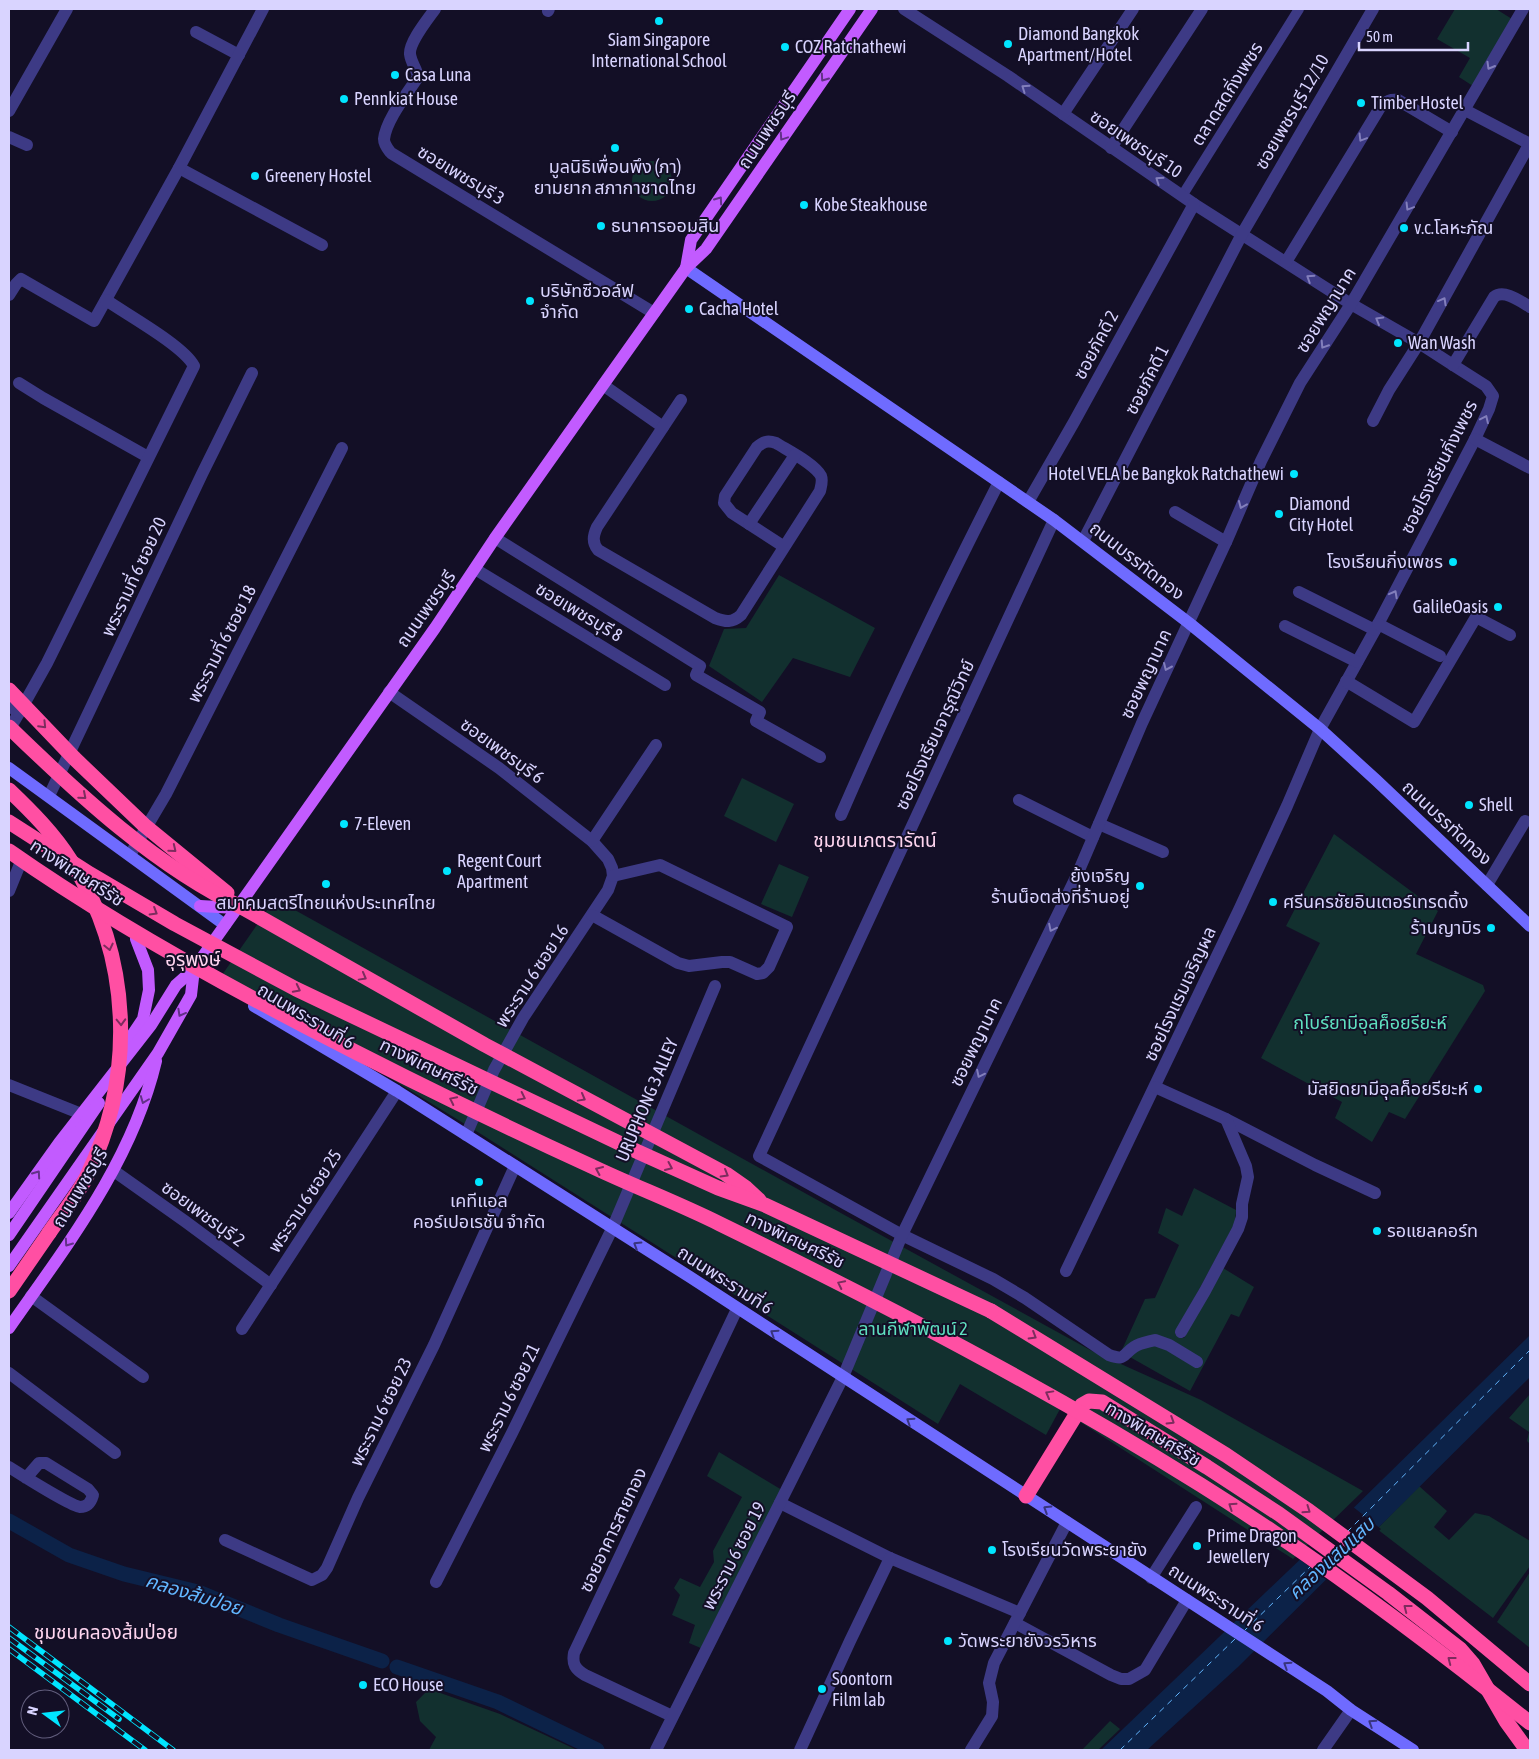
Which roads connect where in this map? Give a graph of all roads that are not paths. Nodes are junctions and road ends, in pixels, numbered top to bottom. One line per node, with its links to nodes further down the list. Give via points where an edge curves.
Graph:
1 (66, 9): 15 (street)
2 (263, 9): 13 (street)
3 (435, 9): 33 (street, ซอยเพชรบุรี 3, via 413,43 410,53 418,77 388,124 385,146 391,153)
4 (850, 9): 28 (main road, ถนนเพชรบุรี, one-way to 4, via 691,240)
5 (872, 9): 28 (main road, ถนนเพชรบุรี, one-way to 28, via 706,249)
6 (904, 9): 16 (street, ซอยเพชรบุรี 10, one-way to 6)
7 (1132, 9): 16 (street)
8 (1202, 9): 21 (street)
9 (1299, 9): 23 (street, ตลาดสดกิ่งเพชร)
10 (1373, 9): 25 (street, ซอยเพชรบุรี 12/10)
11 (1523, 9): 14 (street, ซอยพญานาค, one-way to 14)
12 (196, 32): 13 (street)
13 (239, 55): 22 (street)
14 (1465, 110): 17 (street, ซอยพญานาค); 19 (street)
15 (9, 111)
16 (1063, 114): 21 (street, ซอยเพชรบุรี 10)
17 (1452, 132): 27 (street, one-way to 27, via 1398,100 1386,101); 31 (street, ซอยพญานาค, one-way to 31)
18 (9, 137): 20 (street)
19 (1530, 144): 34 (street, one-way to 19)
20 (27, 145)
21 (1111, 148): 23 (street, ซอยเพชรบุรี 10, one-way to 21)
22 (179, 168): 26 (street); 30 (street)
23 (1182, 196): 24 (street, ซอยเพชรบุรี 10)
24 (1194, 204): 25 (street, ซอยเพชรบุรี 10); 48 (street, ซอยภัคดี 2)
25 (1242, 234): 27 (street, ซอยเพชรบุรี 10); 53 (street, ซอยภัคดี 1)
26 (322, 245)
27 (1286, 262): 31 (street, ซอยเพชรบุรี 10, one-way to 27)
28 (686, 268): 33 (main road, ถนนเพชรบุรี); 47 (main road, ถนนบรรทัดทอง)
29 (9, 295): 30 (street, via 21,279 94,321)
30 (106, 300): 45 (street, via 186,354 194,366)
31 (1351, 304): 34 (street, ซอยโรงเรียนกิ่งเพชร, one-way to 31); 54 (street, ซอยพญานาค, one-way to 54, via 1300,383)
32 (1530, 306): 35 (street, via 1497,294)
33 (654, 313): 38 (main road, ถนนเพชรบุรี)
34 (1420, 343): 35 (street, ซอยโรงเรียนกิ่งเพชร); 40 (street)
35 (1454, 365): 42 (street, ซอยโรงเรียนกิ่งเพชร, one-way to 35, via 1493,396 1486,386)
36 (252, 373): 76 (street, พระรามที่ 6 ซอย 20)
37 (19, 383): 45 (street)
38 (603, 384): 41 (street); 52 (main road, ถนนเพชรบุรี)
39 (682, 400): 41 (street)
40 (1373, 421)
41 (663, 427): 55 (street, via 596,527 593,543 598,550 715,618 729,622 741,615)
42 (1476, 439): 46 (street); 60 (street, ซอยโรงเรียนกิ่งเพชร, one-way to 42)
43 (342, 448): 86 (street, พระรามที่ 6 ซอย 18, via 166,794)
44 (795, 455): 51 (street); 51 (street, via 769,441 757,447 724,503 732,513); 55 (street, via 814,468 822,482 820,491)
45 (148, 457): 69 (street, via 47,663)
46 (1530, 468)
47 (998, 482): 48 (main road, ถนนบรรทัดทอง); 78 (street, via 886,713)
48 (1028, 502): 50 (main road, ถนนบรรทัดทอง)
49 (1175, 512): 54 (street)
50 (1054, 520): 53 (main road, ถนนบรรทัดทอง); 116 (street, ซอยโรงเรียนจารุณีวิทย์, via 759,1156)
51 (749, 524): 55 (street)
52 (495, 538): 56 (main road, ถนนเพชรบุรี); 73 (street, via 700,666 696,675 760,712 756,721)
53 (1083, 541): 58 (main road, ถนนบรรทัดทอง)
54 (1226, 542): 58 (street, ซอยพญานาค)
55 (784, 546)
56 (475, 569): 65 (street, ซอยเพชรบุรี 8); 67 (main road, ถนนเพชรบุรี)
57 (1299, 592): 60 (street)
58 (1189, 623): 71 (main road, ถนนบรรทัดทอง); 81 (street, ซอยพญานาค, one-way to 81, via 1153,697)
59 (1285, 626): 63 (street)
60 (1377, 627): 62 (street); 63 (street, ซอยโรงเรียนกิ่งเพชร)
61 (1510, 635): 64 (street, via 1476,618 1414,722)
62 (1440, 656)
63 (1357, 662): 64 (street, ซอยโรงเรียนกิ่งเพชร)
64 (1346, 681): 71 (street, ซอยโรงเรียนกิ่งเพชร)
65 (665, 685)
66 (9, 690): 93 (highway, one-way to 93, bridge, via 138,820 224,890)
67 (389, 692): 83 (street, ซอยเพชรบุรี 6, via 499,768); 93 (main road, ถนนเพชรบุรี)
68 (9, 705): 69 (street)
69 (19, 713): 70 (street)
70 (9, 729): 93 (highway, one-way to 93, bridge, via 139,842)
71 (1320, 729): 90 (main road, ถนนบรรทัดทอง); 103 (street, ซอยโรงแรมเจริญผล)
72 (656, 746): 83 (street)
73 (820, 757)
74 (9, 768): 76 (main road)
75 (9, 790): 120 (highway, one-way to 120, bridge, via 52,834 92,898 107,936 115,974 122,1041 118,1077 99,1148 86,1178)
76 (49, 796): 86 (main road)
77 (1019, 800): 82 (street)
78 (842, 815)
79 (1525, 821): 90 (street)
80 (9, 822): 112 (highway, ทางพิเศษศรีรัช, one-way to 112, bridge, via 166,919 296,989 636,1152)
81 (1099, 824): 82 (street, ซอยพญานาค); 85 (street)
82 (1093, 837): 116 (street, ซอยพญานาค, one-way to 116)
83 (592, 841): 89 (street, via 608,859)
84 (9, 851): 146 (highway, ทางพิเศษศรีรัช, one-way to 84, bridge, via 1424,1639 1313,1559 1202,1486 1052,1395 874,1300 714,1221 593,1168 452,1100 240,992 124,927)
85 (1163, 852)
86 (130, 855): 92 (main road)
87 (9, 856): 88 (main road, ถนนพระรามที่ 6)
88 (20, 864): 91 (street); 97 (main road, ถนนพระรามที่ 6)
89 (613, 876): 94 (street, พระราม 6 ซอย 16); 94 (street, via 660,865 787,928 769,967 757,974 730,962 690,966 678,963)
90 (1488, 885): 96 (main road, ถนนบรรทัดทอง)
91 (9, 891)
92 (200, 906): 93 (main road); 95 (main road)
93 (240, 909): 95 (main road, ถนนเพชรบุรี); 112 (highway, one-way to 112, bridge, via 726,1174)
94 (592, 915): 107 (street, พระราม 6 ซอย 16, via 523,1018 494,1070)
95 (225, 925): 98 (main road, ถนนเพชรบุรี)
96 (1530, 926)
97 (136, 939): 98 (main road, ถนนพระรามที่ 6); 105 (main road, via 148,970 149,990 143,1019)
98 (194, 969): 100 (main road, ถนนเพชรบุรี, via 176,985); 101 (main road, ถนนเพชรบุรี, one-way to 101, via 191,995); 104 (main road, ถนนพระรามที่ 6)
99 (715, 986): 114 (street, URUPHONG 3 ALLEY)
100 (151, 1025): 108 (main road, ถนนเพชรบุรี); 115 (main road)
101 (158, 1053): 110 (main road, ถนนเพชรบุรี, one-way to 110, via 151,1081); 117 (main road, ถนนเพชรบุรี)
102 (9, 1085): 105 (street)
103 (1155, 1087): 106 (street); 118 (street, ซอยโรงแรมเจริญผล)
104 (397, 1091): 107 (main road, ถนนพระรามที่ 6); 119 (street, พระราม 6 ซอย 25)
105 (79, 1113): 108 (main road)
106 (1226, 1120): 111 (street); 125 (street, via 1248,1177 1242,1217)
107 (466, 1135): 109 (main road, ถนนพระรามที่ 6)
108 (59, 1143): 113 (main road, ถนนเพชรบุรี, one-way to 108)
109 (514, 1166): 114 (main road, ถนนพระรามที่ 6); 137 (street, พระราม 6 ซอย 23, via 434,1345 322,1575 312,1580)
110 (114, 1171): 119 (street, ซอยเพชรบุรี 2); 121 (main road, ถนนเพชรบุรี, one-way to 121)
111 (1375, 1193)
112 (765, 1206): 143 (highway, ทางพิเศษศรีรัช, one-way to 143, bridge, via 991,1311 1226,1455 1309,1511 1426,1598)
113 (9, 1214)
114 (612, 1229): 122 (main road, ถนนพระรามที่ 6, one-way to 114); 140 (street, พระราม 6 ซอย 21)
115 (9, 1235)
116 (902, 1235): 126 (street, via 1025,1298 1109,1355 1124,1358 1134,1348 1155,1340); 129 (street, ซอยพญานาค)
117 (9, 1266)
118 (1066, 1271)
119 (271, 1285): 124 (street, พระราม 6 ซอย 25)
120 (9, 1291)
121 (31, 1296): 123 (main road, ถนนเพชรบุรี); 128 (street)
122 (737, 1309): 129 (main road, ถนนพระรามที่ 6, one-way to 122); 145 (street, ซอยอาคารสายทอง, via 572,1661 584,1675)
123 (9, 1328)
124 (242, 1329)
125 (1181, 1332)
126 (1197, 1362)
127 (9, 1373): 130 (street)
128 (143, 1377)
129 (843, 1377): 133 (main road, ถนนพระรามที่ 6, one-way to 129); 134 (street, พระราม 6 ซอย 19)
130 (115, 1453)
131 (9, 1467): 132 (street)
132 (26, 1478): 132 (street, via 76,1506 87,1506 94,1495 46,1463 39,1463)
133 (1026, 1496): 136 (main road, ถนนพระรามที่ 6, one-way to 133); 152 (highway, one-way to 133, bridge, via 1473,1664 1460,1649 1280,1514 1102,1402 1082,1405)
134 (780, 1503): 138 (street); 145 (street, พระราม 6 ซอย 19)
135 (1196, 1507): 139 (street)
136 (1067, 1522): 139 (main road, ถนนพระรามที่ 6); 142 (street)
137 (225, 1540)
138 (890, 1558): 142 (street); 148 (street)
139 (1152, 1578): 141 (main road, ถนนพระรามที่ 6)
140 (436, 1582)
141 (1189, 1601): 142 (street, via 1145,1670 1128,1679 1111,1675); 144 (main road, ถนนพระรามที่ 6, one-way to 141)
142 (1018, 1618): 149 (street, via 992,1669 989,1683 992,1716)
143 (1530, 1684)
144 (1351, 1710): 150 (street); 151 (main road, ถนนพระรามที่ 6, one-way to 144)
145 (672, 1716): 147 (street, พระราม 6 ซอย 19)
146 (1530, 1723)
147 (656, 1750)
148 (800, 1750)
149 (971, 1750)
150 (1323, 1750)
151 (1413, 1750)
152 (1527, 1750)

